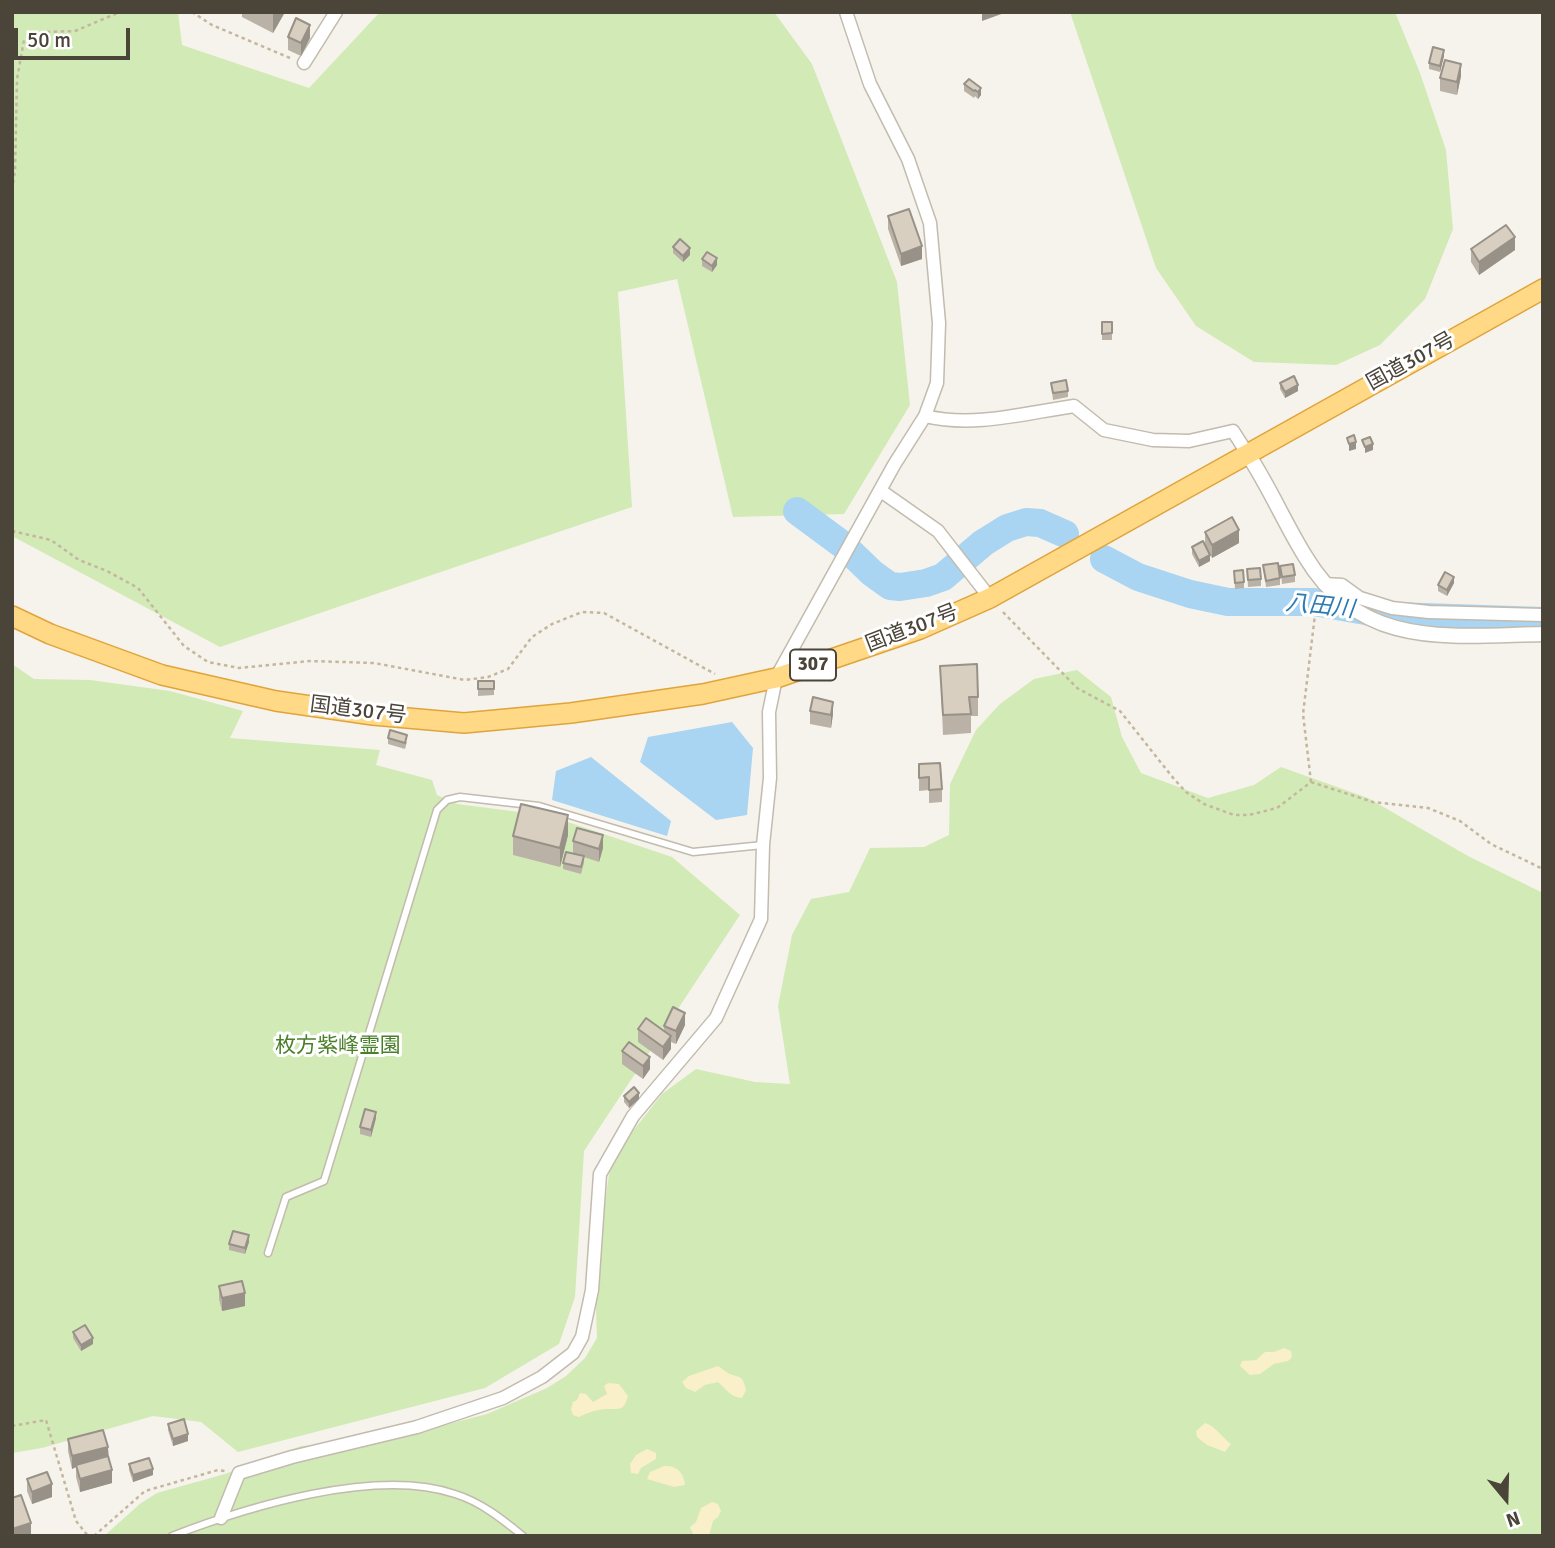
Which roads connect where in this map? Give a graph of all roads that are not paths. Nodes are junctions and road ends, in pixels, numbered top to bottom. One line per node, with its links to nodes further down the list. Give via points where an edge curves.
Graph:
1 (335, 12): 3 (street)
2 (846, 12): 5 (street, via 870,84 908,159 930,223 939,323 937,383)
3 (304, 63)
4 (1543, 289): 6 (highway, 国道307号 / 307)
5 (925, 416): 6 (street, via 981,421 1074,406 1104,430 1153,440 1189,441 1233,431); 7 (street)
6 (1247, 453): 8 (street); 9 (highway, 国道307号 / 307)
7 (881, 491): 9 (street, via 938,531); 13 (street)
8 (1324, 584): 10 (street, via 1342,585 1360,598 1392,608); 12 (street, via 1365,618 1391,628)
9 (990, 598): 13 (highway, 国道307号 / 307, via 920,629)
10 (1543, 615)
11 (12, 616): 13 (highway, 国道307号 / 307, via 162,675 276,701 464,723 703,694)
12 (1543, 634)
13 (776, 678): 14 (street, via 769,712 770,778)
14 (763, 845): 15 (lane, via 693,852 539,806 460,797 447,800 437,810 324,1181 286,1197); 16 (street, via 761,919 731,990 716,1017 633,1116 600,1174 592,1290 582,1337 573,1353 503,1398 417,1427 239,1473)
15 (268, 1254)
16 (220, 1518): 17 (lane); 18 (lane, via 349,1486 401,1484 454,1493 493,1512)
17 (172, 1536)
18 (523, 1536)

